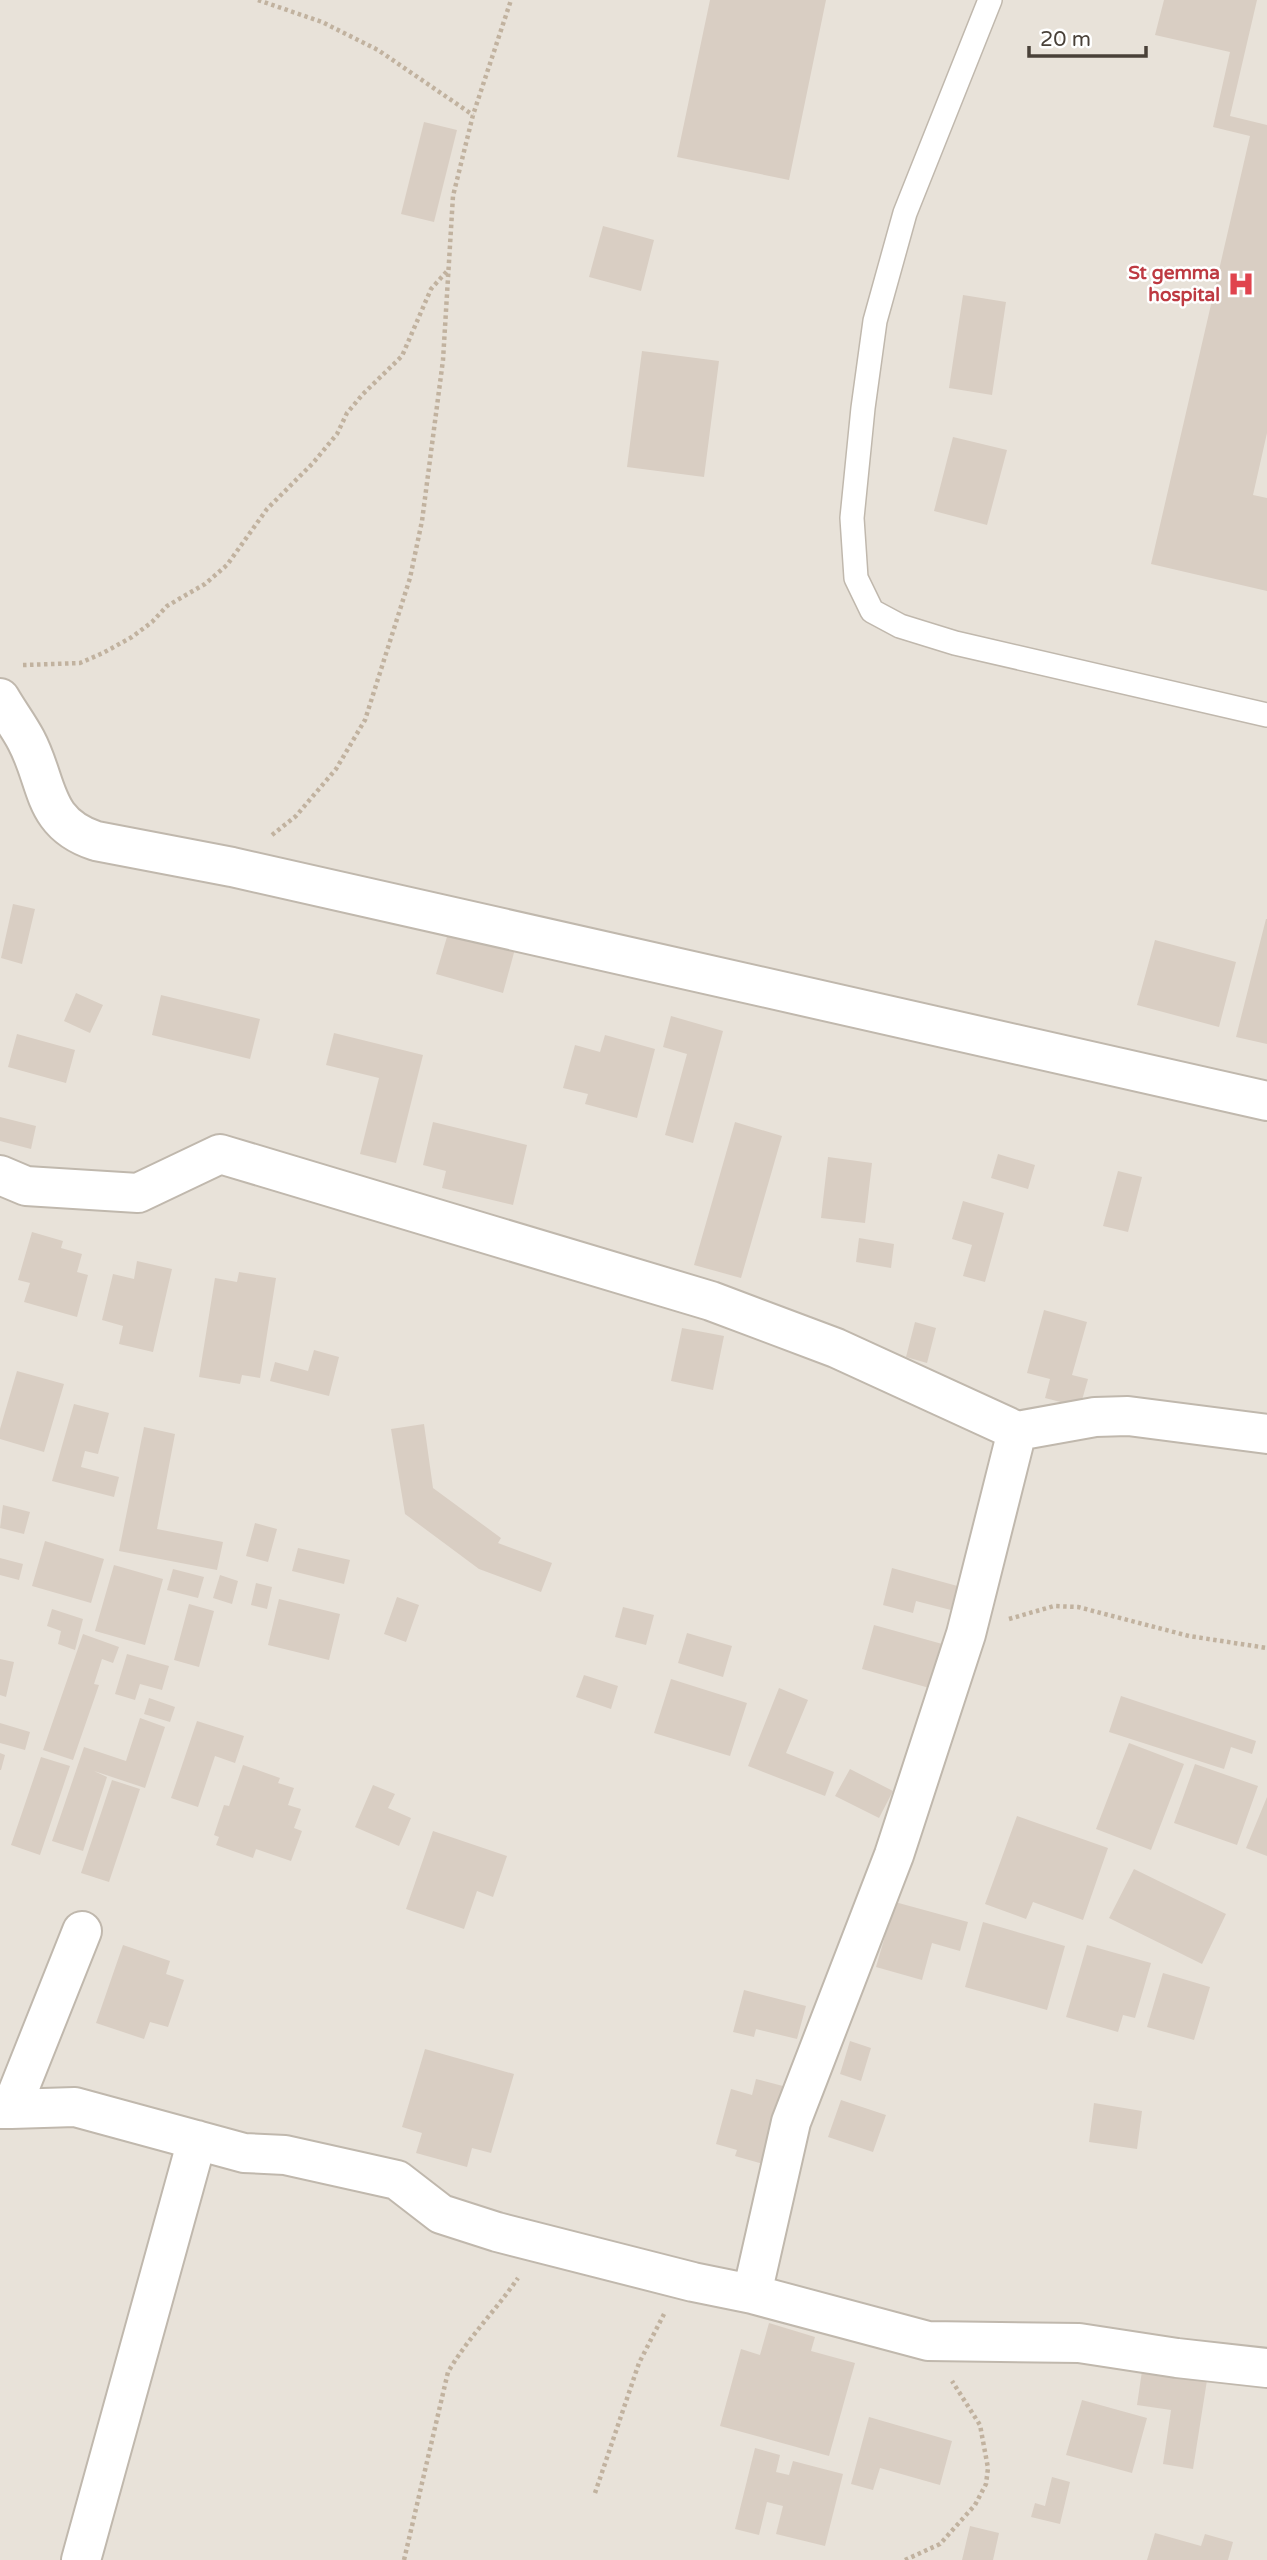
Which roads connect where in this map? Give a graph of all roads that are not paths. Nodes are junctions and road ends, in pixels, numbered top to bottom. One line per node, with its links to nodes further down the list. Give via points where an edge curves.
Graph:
1 (990, 0): 3 (lane, via 905,213 875,321 852,518 856,578 872,611 900,626 955,643)
2 (6, 682): 4 (street, via 52,808 77,835)
3 (1267, 715)
4 (1267, 1101)
5 (0, 1175): 6 (street, via 26,1186 138,1193 220,1154 711,1301 836,1348)
6 (1017, 1431): 7 (street, via 1128,1416); 11 (street, via 966,1634 894,1855 791,2122)
7 (1267, 1434)
8 (82, 1931): 9 (street)
9 (5, 2109): 10 (street, via 75,2107)
10 (197, 2140): 11 (street, via 244,2153 285,2155 397,2180 441,2214 497,2232); 13 (street)
11 (752, 2294): 12 (street, via 928,2341 1079,2343)
12 (1267, 2368)
13 (81, 2560)

